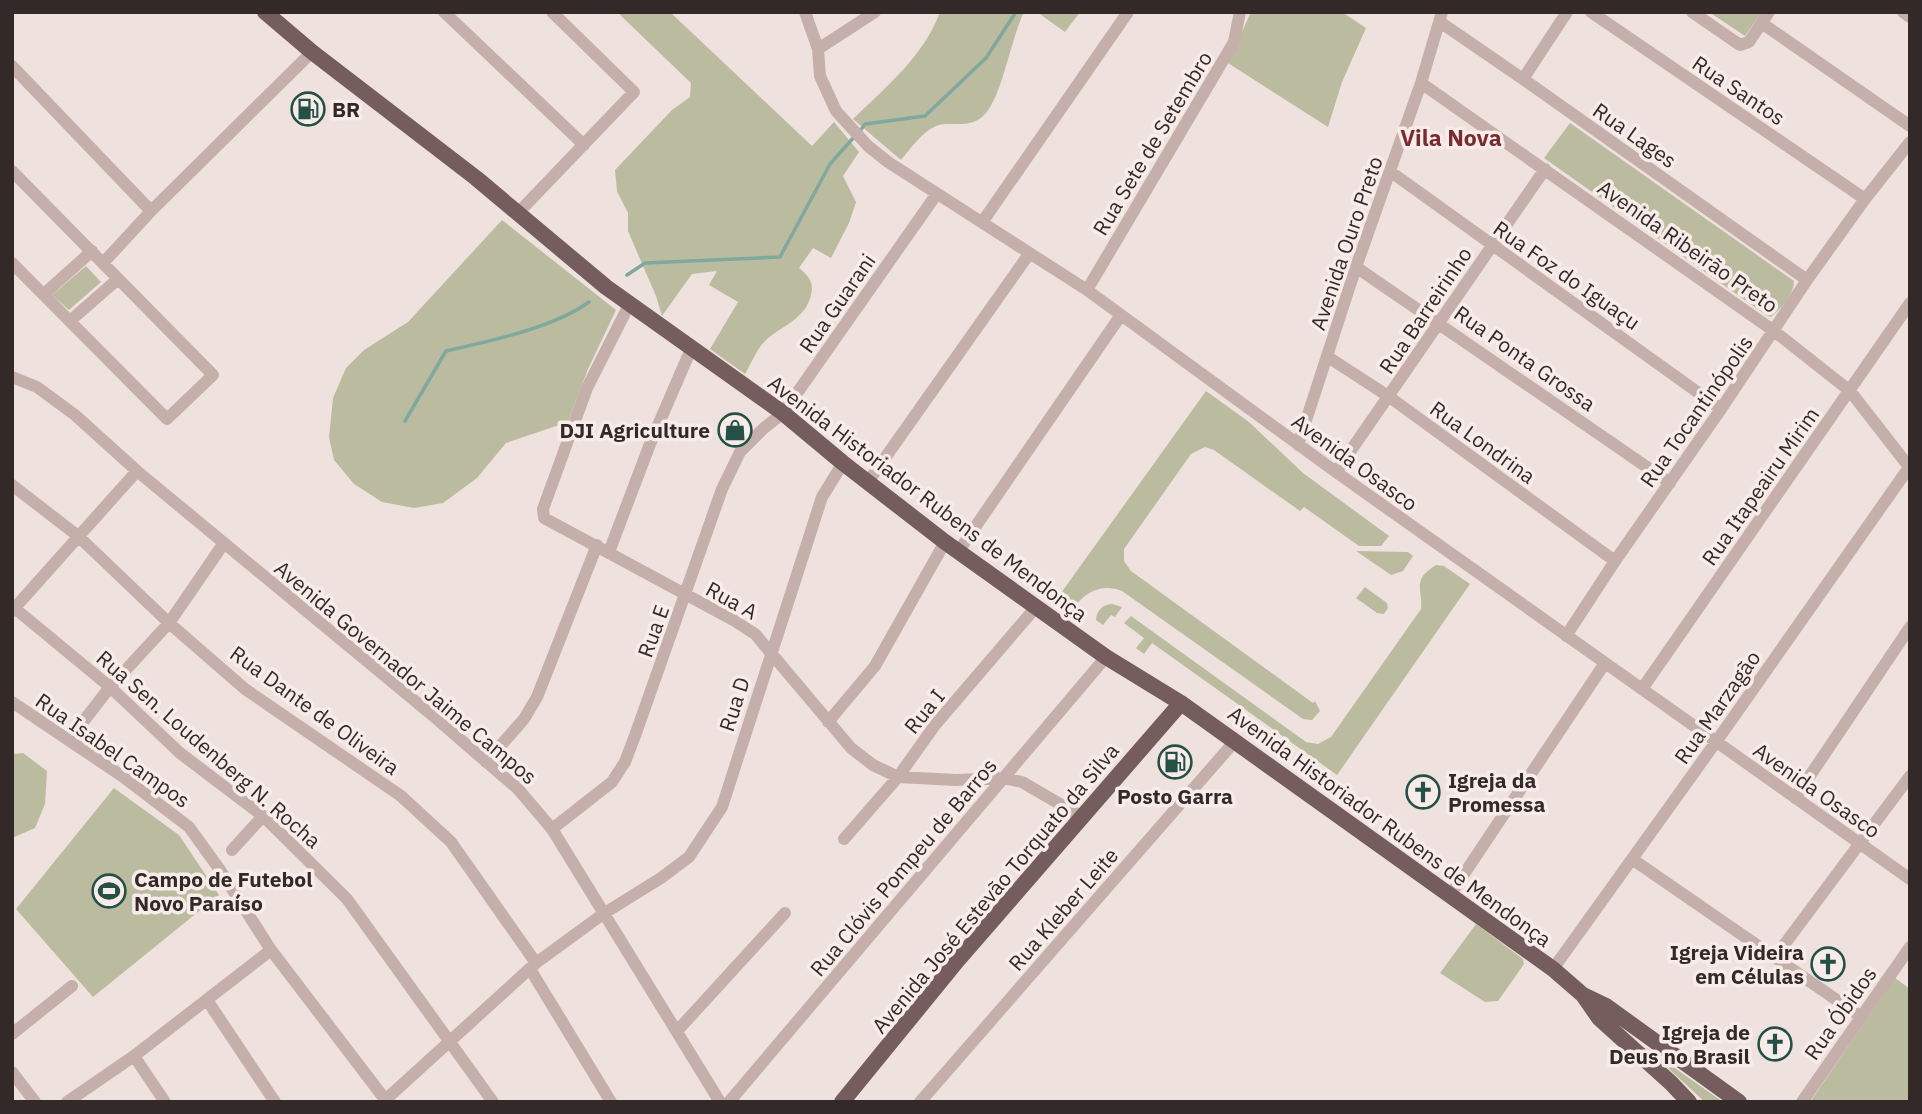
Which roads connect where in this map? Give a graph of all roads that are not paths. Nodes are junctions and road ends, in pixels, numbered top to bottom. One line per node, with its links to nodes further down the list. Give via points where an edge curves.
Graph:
1 (265, 12): 16 (main road, Avenida Historiador Rubens de Mendonça)
2 (444, 12): 22 (street)
3 (552, 12): 22 (street, via 634,92)
4 (805, 12): 15 (street, Avenida Osasco)
5 (875, 12): 15 (street)
6 (1128, 12): 30 (street)
7 (1240, 12): 39 (street, Rua Sete de Setembro, via 1234,42)
8 (1567, 12): 18 (street)
9 (1591, 12): 27 (street, Rua Santos)
10 (1692, 12): 14 (street, via 1740,45 1749,42)
11 (1903, 12): 13 (street)
12 (1441, 17): 18 (street, Rua Lages); 19 (street, Avenida Ouro Preto)
13 (1910, 17)
14 (1766, 18): 20 (street)
15 (818, 49): 26 (street, Avenida Osasco, via 820,76 836,111 888,162)
16 (312, 52): 28 (street); 29 (main road, Avenida Historiador Rubens de Mendonça)
17 (12, 66): 28 (street)
18 (1523, 79): 38 (street, Rua Lages)
19 (1420, 83): 23 (street, Avenida Ribeirão Preto); 25 (street, Avenida Ouro Preto)
20 (1910, 126)
21 (1910, 142): 27 (street, Rua Tocantinópolis)
22 (584, 145): 29 (street)
23 (1545, 169): 31 (street, Rua Barreirinho); 46 (street, Avenida Ribeirão Preto)
24 (12, 171): 32 (street)
25 (1391, 172): 31 (street, Rua Foz do Iguaçu); 36 (street, Avenida Ouro Preto)
26 (936, 195): 30 (street, Avenida Osasco); 53 (street, Rua Guarani)
27 (1865, 199): 38 (street, Rua Tocantinópolis)
28 (151, 211): 34 (street)
29 (518, 213): 42 (main road, Avenida Historiador Rubens de Mendonça)
30 (983, 221): 33 (street, Avenida Osasco)
31 (1492, 246): 45 (street, Rua Barreirinho); 52 (street, Rua Foz do Iguaçu)
32 (92, 251): 34 (street); 40 (street)
33 (1029, 254): 39 (street, Avenida Osasco); 60 (street)
34 (104, 262): 37 (street)
35 (12, 263): 40 (street)
36 (1356, 267): 45 (street, Rua Ponta Grossa); 48 (street, Avenida Ouro Preto)
37 (118, 279): 44 (street); 44 (street, via 213,374 167,419)
38 (1807, 280): 46 (street, Rua Tocantinópolis)
39 (1087, 290): 43 (street, Avenida Osasco)
40 (44, 294): 44 (street)
41 (1910, 303): 50 (street, Rua Itapeairu Mirim)
42 (629, 305): 47 (main road, Avenida Historiador Rubens de Mendonça); 66 (street, Rua A, via 587,388 543,509 547,520)
43 (1121, 314): 55 (street, Avenida Osasco); 65 (street)
44 (71, 320)
45 (1439, 322): 51 (street, Rua Barreirinho); 61 (street, Rua Ponta Grossa)
46 (1774, 331): 50 (street, Avenida Ribeirão Preto); 52 (street, Rua Tocantinópolis)
47 (691, 349): 53 (main road, Avenida Historiador Rubens de Mendonça); 66 (street)
48 (1328, 357): 51 (street, Rua Londrina); 55 (street, Avenida Ouro Preto)
49 (12, 377): 58 (street, Avenida Governador Jaime Campos, via 37,387 65,408)
50 (1850, 391): 57 (street, Avenida Ribeirão Preto); 78 (street, Rua Itapeairu Mirim)
51 (1388, 396): 59 (street, Rua Barreirinho); 67 (street, Rua Londrina)
52 (1721, 409): 61 (street, Rua Tocantinópolis)
53 (783, 413): 54 (street, Rua Guarani); 56 (main road, Avenida Historiador Rubens de Mendonça)
54 (764, 428): 68 (street, Rua E, via 740,453 722,489)
55 (1298, 445): 59 (street, Avenida Osasco)
56 (843, 463): 60 (main road, Avenida Historiador Rubens de Mendonça); 74 (street, Rua D, via 822,496)
57 (1909, 467): 84 (street, Rua Marzagão)
58 (137, 471): 63 (street); 64 (street, Avenida Governador Jaime Campos)
59 (1336, 472): 73 (street, Avenida Osasco)
60 (868, 482): 65 (main road, Avenida Historiador Rubens de Mendonça)
61 (1670, 483): 67 (street, Rua Tocantinópolis)
62 (12, 485): 63 (street, Rua Dante de Oliveira)
63 (78, 536): 70 (street); 71 (street, Rua Dante de Oliveira)
64 (224, 543): 71 (street); 85 (street, Avenida Governador Jaime Campos)
65 (952, 547): 69 (main road, Avenida Historiador Rubens de Mendonça); 81 (street, via 875,666)
66 (603, 549): 68 (street, Rua A); 85 (street, via 537,697 524,719)
67 (1615, 561): 73 (street, Rua Tocantinópolis)
68 (686, 596): 74 (street, Rua A, via 755,634); 92 (street, Rua E, via 619,773)
69 (1037, 607): 75 (main road, Avenida Historiador Rubens de Mendonça); 87 (street, Rua I, via 935,725)
70 (13, 609): 77 (street, Rua Sen. Loudenberg N. Rocha)
71 (169, 622): 77 (street); 104 (street, Rua Dante de Oliveira, via 245,689 401,796 451,842)
72 (1910, 626): 89 (street)
73 (1566, 636): 76 (street, Avenida Osasco)
74 (771, 652): 81 (street, Rua A); 100 (street, Rua D, via 722,807 689,857)
75 (1106, 657): 80 (main road, Avenida Historiador Rubens de Mendonça); 88 (street, Rua Clóvis Pompeu de Barros)
76 (1605, 663): 78 (street, Avenida Osasco); 98 (street)
77 (110, 687): 82 (street); 90 (street, Rua Sen. Loudenberg N. Rocha, via 180,753)
78 (1642, 689): 84 (street, Avenida Osasco)
79 (12, 702): 82 (street, Rua Isabel Campos)
80 (1181, 703): 83 (main road, Avenida Historiador Rubens de Mendonça); 91 (main road, Avenida José Estevão Torquato da Silva)
81 (828, 722): 87 (street, Rua A, via 850,748)
82 (69, 740): 102 (street, Rua Isabel Campos, via 188,827)
83 (1234, 741): 98 (main road, Avenida Historiador Rubens de Mendonça); 127 (street, Rua Kleber Leite)
84 (1716, 742): 89 (street, Avenida Osasco); 96 (street, Rua Marzagão)
85 (485, 762): 92 (street, Avenida Governador Jaime Campos, via 519,789)
86 (1910, 776): 94 (street)
87 (898, 777): 88 (street, Rua A); 93 (street, Rua I)
88 (1003, 778): 91 (street, Rua A, via 1022,782); 125 (street, Rua Clóvis Pompeu de Barros)
89 (1795, 798): 94 (street, Avenida Osasco)
90 (263, 816): 95 (street); 112 (street, Rua Sen. Loudenberg N. Rocha, via 347,899)
91 (1083, 817): 126 (main road, Avenida José Estevão Torquato da Silva)
92 (552, 829): 100 (street, Avenida Governador Jaime Campos)
93 (844, 839)
94 (1860, 844): 97 (street, Avenida Osasco); 103 (street)
95 (232, 850)
96 (1632, 859): 103 (street); 105 (street, Rua Marzagão)
97 (1910, 879)
98 (1450, 895): 105 (main road, Avenida Historiador Rubens de Mendonça)
99 (785, 913): 110 (street)
100 (603, 914): 104 (street, Rua D); 110 (street, Avenida Governador Jaime Campos)
101 (1910, 947): 109 (street, Rua Óbidos)
102 (271, 950): 108 (street); 117 (street, Rua Isabel Campos)
103 (1775, 957): 109 (street)
104 (533, 966): 112 (street, Rua D); 123 (street, Rua Dante de Oliveira)
105 (1553, 969): 107 (main road, Avenida Historiador Rubens de Mendonça)
106 (72, 986): 111 (street)
107 (1583, 995): 114 (main road, Avenida Historiador Rubens de Mendonça, via 1606,1006); 116 (main road, Avenida Historiador Rubens de Mendonça, via 1590,1009)
108 (207, 1000): 113 (street); 121 (street)
109 (1860, 1016): 130 (street, Rua Óbidos)
110 (678, 1030): 124 (street, Avenida Governador Jaime Campos)
111 (12, 1034)
112 (450, 1041): 117 (street, Rua D); 122 (street, Rua Sen. Loudenberg N. Rocha)
113 (134, 1056): 119 (street); 120 (street)
114 (1695, 1070): 116 (main road); 129 (main road, Avenida Historiador Rubens de Mendonça)
115 (12, 1072): 118 (street)
116 (1671, 1083): 128 (main road, Avenida Historiador Rubens de Mendonça)
117 (385, 1101)
118 (36, 1102)
119 (67, 1102)
120 (165, 1102)
121 (275, 1102)
122 (493, 1102)
123 (611, 1102)
124 (720, 1102)
125 (729, 1102)
126 (842, 1102)
127 (920, 1102)
128 (1689, 1102)
129 (1739, 1102)
130 (1802, 1102)

